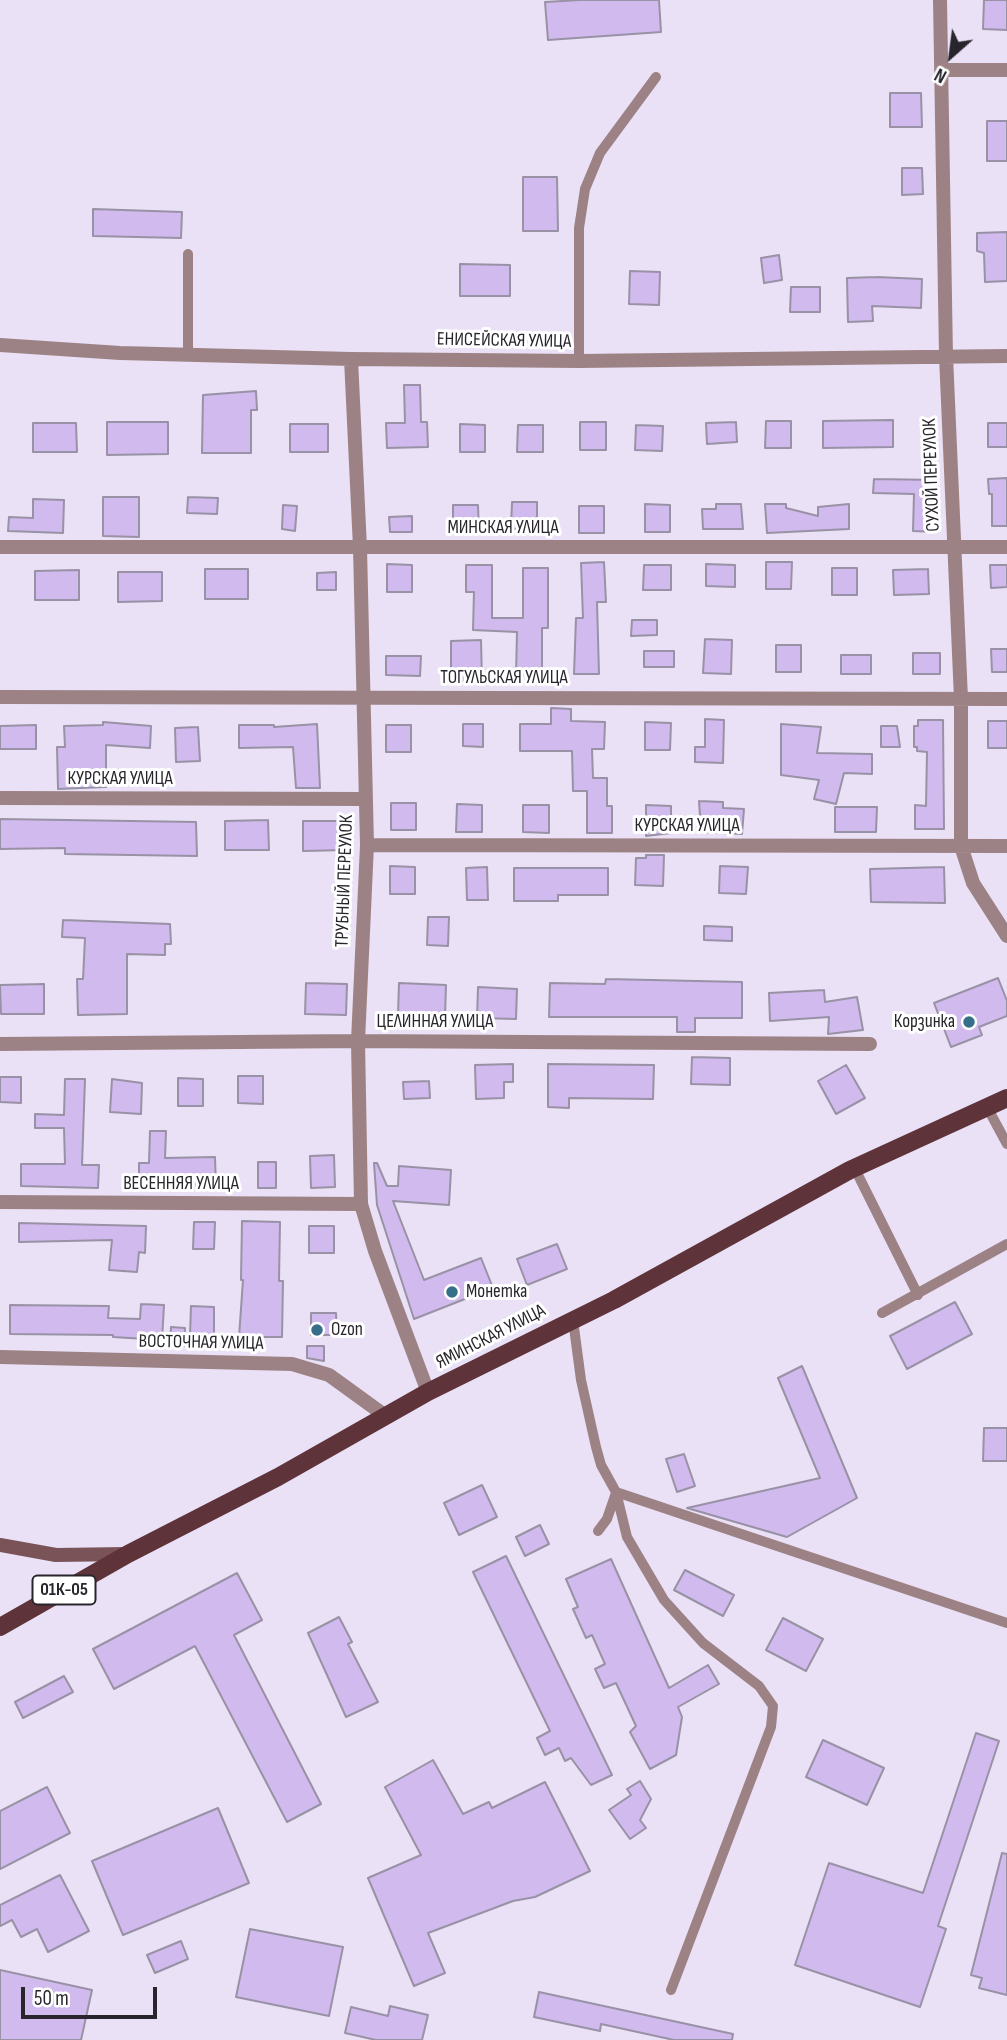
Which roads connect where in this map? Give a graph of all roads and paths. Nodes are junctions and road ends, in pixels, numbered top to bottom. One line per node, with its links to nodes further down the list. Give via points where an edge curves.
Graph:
1 (940, 0): 2 (street, СУХОЙ ПЕРЕУЛОК)
2 (941, 70): 3 (street); 8 (street, СУХОЙ ПЕРЕУЛОК)
3 (1007, 70)
4 (656, 77): 11 (lane, via 600,153 585,189 579,228)
5 (188, 254): 7 (lane)
6 (0, 345): 7 (street, ЕНИСЕЙСКАЯ УЛИЦА)
7 (188, 355): 10 (street, ЕНИСЕЙСКАЯ УЛИЦА)
8 (946, 356): 9 (street, ЕНИСЕЙСКАЯ УЛИЦА); 11 (street, ЕНИСЕЙСКАЯ УЛИЦА); 13 (street, СУХОЙ ПЕРЕУЛОК)
9 (1007, 356)
10 (351, 359): 11 (street, ЕНИСЕЙСКАЯ УЛИЦА); 15 (street, ТРУБНЫЙ ПЕРЕУЛОК)
11 (579, 361)
12 (0, 547): 15 (street, МИНСКАЯ УЛИЦА)
13 (954, 547): 14 (street, МИНСКАЯ УЛИЦА); 15 (street, МИНСКАЯ УЛИЦА); 18 (street, СУХОЙ ПЕРЕУЛОК)
14 (1007, 547)
15 (360, 548): 17 (street, ТРУБНЫЙ ПЕРЕУЛОК)
16 (0, 697): 17 (street, ТОГУЛЬСКАЯ УЛИЦА)
17 (364, 697): 18 (street, ТОГУЛЬСКАЯ УЛИЦА); 21 (street, ТРУБНЫЙ ПЕРЕУЛОК)
18 (961, 699): 19 (street, ТОГУЛЬСКАЯ УЛИЦА); 23 (street, СУХОЙ ПЕРЕУЛОК)
19 (1007, 699)
20 (0, 798): 21 (street, КУРСКАЯ УЛИЦА)
21 (366, 799): 22 (street, ТРУБНЫЙ ПЕРЕУЛОК)
22 (367, 845): 23 (street, КУРСКАЯ УЛИЦА); 26 (street, ТРУБНЫЙ ПЕРЕУЛОК)
23 (961, 846): 24 (street, КУРСКАЯ УЛИЦА); 25 (street, СУХОЙ ПЕРЕУЛОК, via 973,883)
24 (1007, 846)
25 (1007, 936)
26 (358, 1041): 27 (street, ЦЕЛИННАЯ УЛИЦА); 28 (street, ЦЕЛИННАЯ УЛИЦА); 34 (street, ТРУБНЫЙ ПЕРЕУЛОК)
27 (0, 1044)
28 (870, 1044)
29 (1007, 1098): 30 (main road, ЯМИНСКАЯ УЛИЦА)
30 (987, 1107): 31 (lane); 32 (main road, ЯМИНСКАЯ УЛИЦА)
31 (1007, 1144)
32 (854, 1167): 36 (lane); 38 (main road, ЯМИНСКАЯ УЛИЦА)
33 (0, 1202): 34 (street, ВЕСЕННЯЯ УЛИЦА)
34 (362, 1204): 40 (street, ТРУБНЫЙ ПЕРЕУЛОК)
35 (1007, 1244): 36 (lane)
36 (918, 1295): 37 (lane)
37 (882, 1313)
38 (573, 1320): 40 (main road, ЯМИНСКАЯ УЛИЦА); 42 (lane, via 596,1447)
39 (0, 1357): 41 (street, ВОСТОЧНАЯ УЛИЦА, via 292,1364 329,1375)
40 (428, 1392): 41 (main road, ЯМИНСКАЯ УЛИЦА)
41 (387, 1417): 45 (main road, ЯМИНСКАЯ УЛИЦА)
42 (616, 1492): 43 (lane); 46 (lane); 48 (lane, via 627,1537 664,1600 703,1643 759,1686 774,1715)
43 (598, 1531)
44 (0, 1545): 45 (main road, via 56,1555)
45 (128, 1554): 47 (main road, ЯМИНСКАЯ УЛИЦА / 01К-05)
46 (1007, 1623)
47 (0, 1627)
48 (671, 1990)

